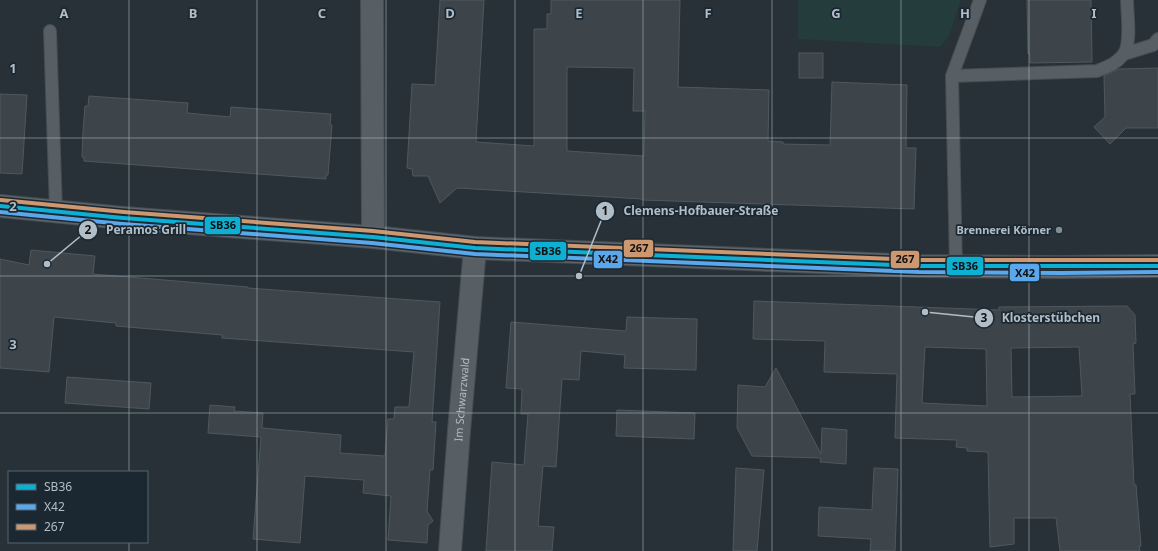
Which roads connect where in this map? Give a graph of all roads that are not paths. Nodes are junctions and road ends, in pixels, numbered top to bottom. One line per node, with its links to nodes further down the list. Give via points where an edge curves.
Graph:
1 (372, 0): 10 (street)
2 (980, 0): 7 (lane)
3 (1126, 0): 6 (lane, via 1128,40)
4 (50, 31): 9 (lane)
5 (1158, 39): 6 (lane, via 1153,45)
6 (1124, 54): 7 (lane, via 1112,65 1097,71)
7 (952, 76): 12 (lane)
8 (0, 206): 9 (street)
9 (56, 211): 10 (street)
10 (373, 237): 11 (street)
11 (475, 248): 12 (street); 14 (street, Im Schwarzwald)
12 (956, 267): 13 (street)
13 (1158, 270)
14 (450, 551)

